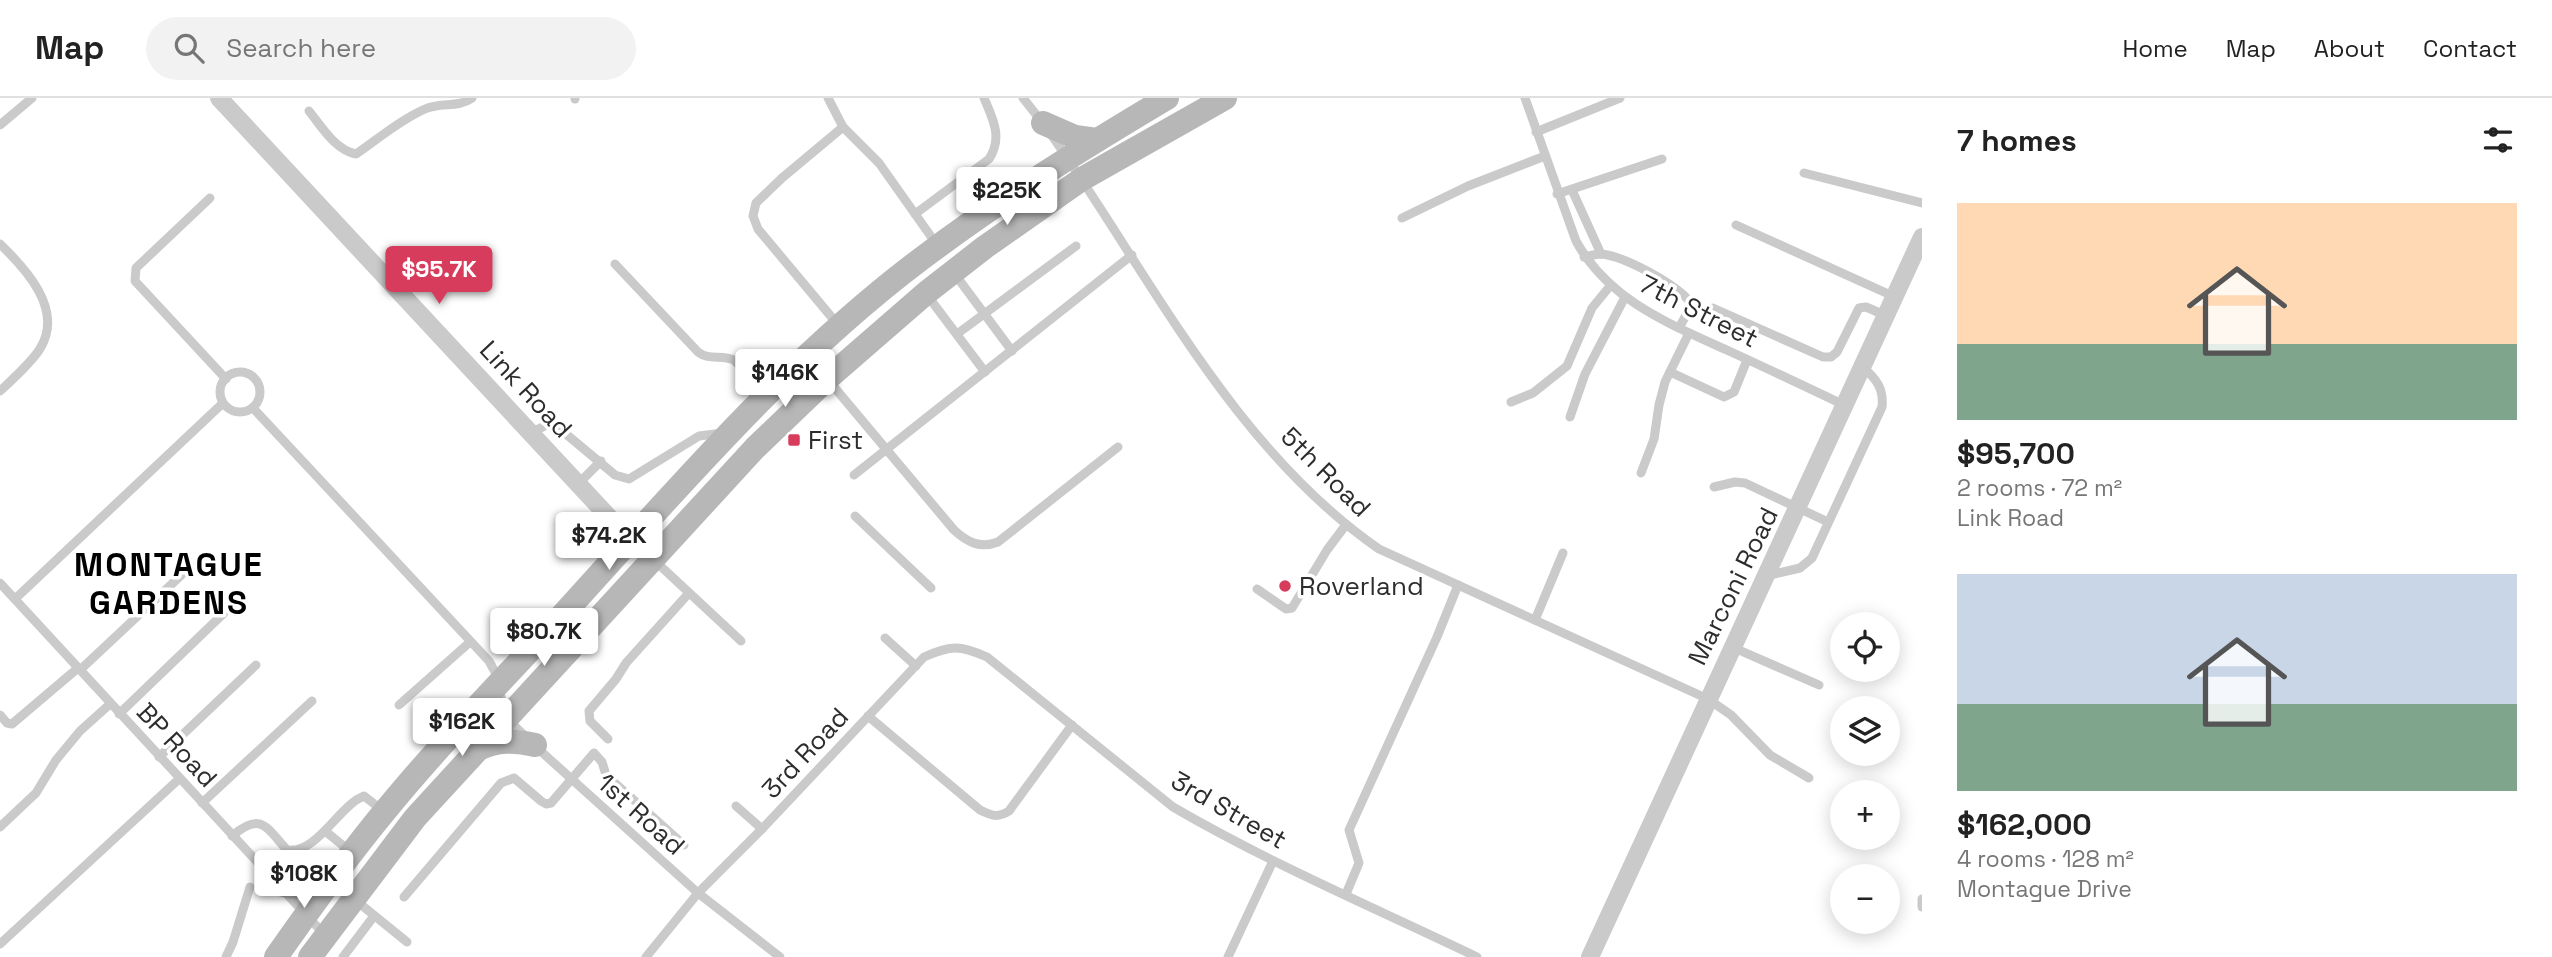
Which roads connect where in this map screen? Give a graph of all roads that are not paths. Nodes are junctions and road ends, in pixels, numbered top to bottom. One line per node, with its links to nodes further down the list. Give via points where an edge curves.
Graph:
1 (32, 98): 13 (lane)
2 (219, 98): 65 (street, Link Road)
3 (828, 98): 14 (lane)
4 (984, 98): 26 (lane, via 997,140 989,159)
5 (1023, 98): 12 (lane, 5th Road)
6 (1167, 98): 16 (main road)
7 (1225, 98): 21 (main road)
8 (1525, 98): 15 (lane, 7th Street)
9 (1620, 98): 15 (lane)
10 (467, 101): 11 (lane, via 428,107 356,154 335,144)
11 (309, 111)
12 (1043, 123): 16 (main road); 18 (lane, 5th Road)
13 (0, 125)
14 (843, 127): 26 (lane, via 879,163); 46 (lane, via 782,177 756,204 753,216 758,229)
15 (1536, 132): 17 (lane, 7th Street)
16 (1097, 140): 18 (main road)
17 (1545, 156): 23 (lane, 7th Street); 27 (lane)
18 (1067, 157): 21 (lane, 5th Road); 31 (main road)
19 (1662, 159): 22 (lane)
20 (1804, 173): 25 (lane)
21 (1082, 179): 34 (lane, 5th Road); 38 (main road)
22 (1573, 190): 23 (lane); 33 (lane)
23 (1557, 194): 35 (lane, 7th Street)
24 (211, 198): 55 (lane, via 136,268 134,277)
25 (1922, 203)
26 (915, 214): 31 (lane)
27 (1402, 218)
28 (1736, 225): 42 (lane)
29 (1922, 237): 37 (street, Marconi Road)
30 (0, 244): 57 (lane, via 43,297 48,325 41,347)
31 (939, 246): 46 (main road)
32 (1076, 246): 44 (lane)
33 (1601, 254): 35 (lane); 47 (lane, via 1629,263 1678,290 1691,306)
34 (1132, 255): 50 (lane); 76 (lane, 5th Road, via 1208,372 1310,494)
35 (1584, 257): 39 (lane, 7th Street)
36 (615, 264): 58 (lane, via 698,352 734,360)
37 (1914, 270): 42 (street, Marconi Road)
38 (953, 272): 40 (main road); 44 (lane)
39 (1610, 286): 41 (lane, 7th Street); 59 (lane, via 1592,308 1567,366 1533,393)
40 (926, 293): 49 (lane); 56 (main road)
41 (1625, 297): 47 (lane, 7th Street); 63 (lane, via 1585,374)
42 (1895, 297): 45 (street, Marconi Road)
43 (1713, 308): 45 (lane, via 1823,357 1837,352 1859,307)
44 (985, 316): 49 (lane); 50 (lane)
45 (1887, 316): 52 (street, Marconi Road)
46 (840, 327): 58 (main road)
47 (1679, 328): 48 (lane, 7th Street)
48 (1689, 333): 51 (lane, 7th Street); 54 (lane)
49 (957, 334): 53 (lane)
50 (1012, 351): 53 (lane)
51 (1747, 360): 54 (lane, via 1734,392 1724,397); 61 (lane, 7th Street)
52 (1863, 367): 61 (street, Marconi Road); 75 (lane, via 1876,379 1883,394 1882,407)
53 (985, 372): 67 (lane)
54 (1670, 372): 69 (lane)
55 (226, 379): 60 (lane, via 220,390); 62 (lane, via 240,372 253,377 260,396)
56 (827, 379): 67 (lane); 79 (main road, via 762,440)
57 (0, 391)
58 (768, 394): 64 (main road)
59 (1511, 402)
60 (223, 403): 62 (lane, via 234,411); 87 (lane)
61 (1846, 405): 73 (street, Marconi Road)
62 (253, 408): 92 (lane)
63 (1570, 417)
64 (730, 432): 68 (lane, via 699,436 629,479 615,475); 77 (main road)
65 (531, 433): 68 (lane, via 554,424); 71 (street, Link Road)
66 (1118, 447): 67 (lane, via 989,545 965,541)
67 (887, 449): 70 (lane)
68 (601, 461): 71 (lane)
69 (1641, 473)
70 (854, 475)
71 (578, 484): 77 (street, Link Road)
72 (1714, 487): 73 (lane, via 1745,483)
73 (1799, 508): 75 (lane); 81 (street, Marconi Road)
74 (855, 516): 83 (lane)
75 (1828, 522): 81 (lane, via 1812,558 1800,568)
76 (1345, 526): 82 (lane, 5th Road, via 1378,549); 85 (lane, via 1292,608 1286,609)
77 (631, 540): 79 (street, Link Road); 98 (main road)
78 (1563, 553): 89 (lane)
79 (653, 559): 86 (lane); 107 (main road)
80 (191, 566): 97 (lane)
81 (1766, 576): 93 (street, Marconi Road)
82 (1458, 585): 89 (lane, 5th Road); 130 (lane, via 1349,830 1359,863)
83 (931, 588)
84 (2, 589): 87 (lane, BP Road)
85 (1257, 589)
86 (690, 593): 91 (lane); 109 (lane, via 589,711 590,721)
87 (15, 600): 97 (lane, BP Road)
88 (224, 613): 104 (lane)
89 (1535, 620): 100 (lane, 5th Road)
90 (885, 638): 96 (lane)
91 (741, 641)
92 (470, 642): 98 (lane, via 489,661); 103 (lane)
93 (1732, 647): 99 (lane); 100 (street, Marconi Road)
94 (946, 648): 96 (lane, 3rd Road, via 924,657); 108 (lane, 3rd Street, via 967,648 988,657)
95 (256, 665): 112 (lane)
96 (916, 666): 106 (lane, 3rd Road)
97 (79, 669): 102 (lane, BP Road); 105 (lane, via 12,724)
98 (498, 685): 107 (lane); 118 (main road)
99 (1819, 685)
100 (1708, 699): 113 (lane, 5th Road, via 1731,715 1770,755); 148 (street, Marconi Road)
101 (312, 701): 116 (lane)
102 (110, 704): 104 (lane, BP Road); 119 (lane, via 80,731 36,793)
103 (399, 705)
104 (119, 714): 112 (lane, BP Road)
105 (0, 715)
106 (868, 716): 108 (lane, via 992,816 1009,811); 120 (lane, 3rd Road)
107 (506, 718): 110 (lane, 1st Road); 111 (main road)
108 (1072, 725): 125 (lane, 3rd Street, via 1173,807)
109 (608, 739)
110 (535, 745): 111 (main road, via 505,741); 115 (lane, 1st Road)
111 (477, 750): 132 (main road, via 415,818)
112 (159, 757): 114 (lane, BP Road)
113 (1809, 778)
114 (179, 779): 116 (lane, BP Road); 139 (lane)
115 (571, 779): 123 (lane, via 594,753 606,775); 129 (lane, 1st Road); 131 (lane, via 545,804 514,778 501,783)
116 (202, 803): 122 (lane, BP Road)
117 (736, 806): 120 (lane)
118 (384, 812): 121 (lane, via 363,796); 124 (main road)
119 (0, 827)
120 (762, 829): 129 (lane, 3rd Road)
121 (325, 831): 122 (lane, via 293,851 255,822); 124 (lane)
122 (232, 836): 127 (lane, BP Road)
123 (684, 845)
124 (351, 853): 126 (main road)
125 (1273, 862): 130 (lane, 3rd Street); 146 (lane)
126 (331, 879): 127 (main road, via 303,887); 135 (main road)
127 (275, 882): 135 (lane, BP Road)
128 (250, 887): 140 (lane)
129 (698, 893): 144 (lane, 3rd Road); 145 (lane, 1st Road)
130 (1346, 894): 147 (lane, 3rd Street)
131 (404, 897)
132 (353, 898): 136 (lane); 137 (main road)
133 (1922, 899): 134 (lane)
134 (1922, 907)
135 (306, 915): 137 (lane, BP Road); 141 (main road)
136 (374, 916): 138 (lane); 143 (lane)
137 (326, 935): 142 (main road)
138 (407, 942)
139 (0, 944)
140 (226, 957)
141 (276, 957)
142 (310, 957)
143 (343, 957)
144 (646, 957)
145 (780, 957)
146 (1228, 957)
147 (1477, 957)
148 (1590, 957)

